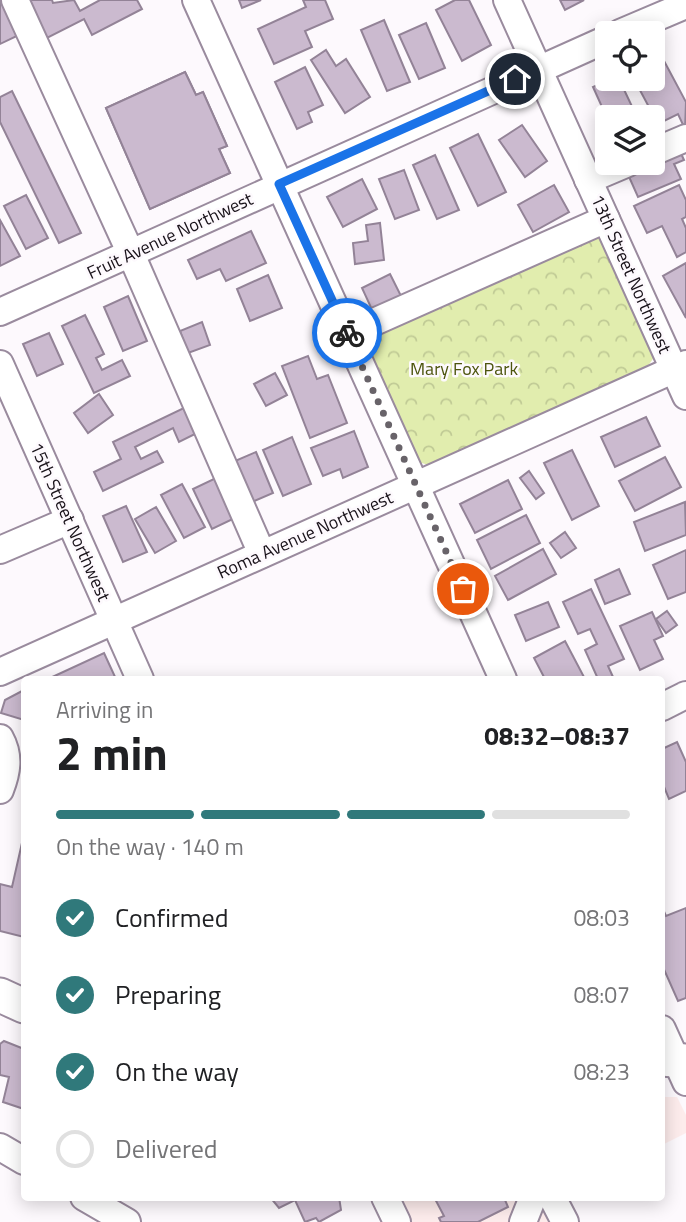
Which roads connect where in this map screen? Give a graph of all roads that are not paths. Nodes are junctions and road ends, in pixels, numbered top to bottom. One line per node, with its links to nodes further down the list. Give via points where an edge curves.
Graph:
1 (15, 0): 14 (street)
2 (196, 0): 12 (street)
3 (507, 0): 7 (street, 13th Street Northwest)
4 (686, 5): 5 (street)
5 (648, 21)
6 (595, 44): 7 (street, Fruit Avenue Northwest)
7 (538, 69): 11 (street, 13th Street Northwest); 12 (street, Fruit Avenue Northwest)
8 (686, 138): 9 (street)
9 (665, 147)
10 (600, 175): 11 (street)
11 (588, 180): 13 (street, 13th Street Northwest)
12 (279, 184): 14 (street, Fruit Avenue Northwest); 16 (street)
13 (606, 219): 16 (street); 18 (street, 13th Street Northwest)
14 (131, 254): 15 (street, Fruit Avenue Northwest); 23 (street)
15 (0, 312)
16 (347, 334): 20 (street)
17 (0, 365): 21 (street, 15th Street Northwest)
18 (680, 367): 19 (street, 13th Street Northwest); 20 (street, Roma Avenue Northwest)
19 (686, 396)
20 (416, 486): 23 (street, Roma Avenue Northwest); 27 (street)
21 (70, 520): 22 (street); 24 (street, 15th Street Northwest)
22 (0, 550)
23 (262, 554): 24 (street, Roma Avenue Northwest)
24 (115, 621): 25 (street, Roma Avenue Northwest); 26 (street, 15th Street Northwest)
25 (0, 672)
26 (139, 676)
27 (502, 676)
28 (686, 695): 29 (street)
29 (665, 706)
30 (0, 738): 31 (street, via 7,770)
31 (0, 790)
32 (21, 993): 33 (main road)
33 (0, 994): 34 (main road)
34 (21, 1004)
35 (665, 1035): 36 (street)
36 (679, 1061)
37 (0, 1147): 38 (street)
38 (21, 1159)
39 (92, 1201): 43 (street)
40 (387, 1201): 44 (street)
41 (531, 1201): 45 (street)
42 (554, 1201): 46 (street)
43 (127, 1222)
44 (397, 1222)
45 (523, 1222)
46 (565, 1222)

